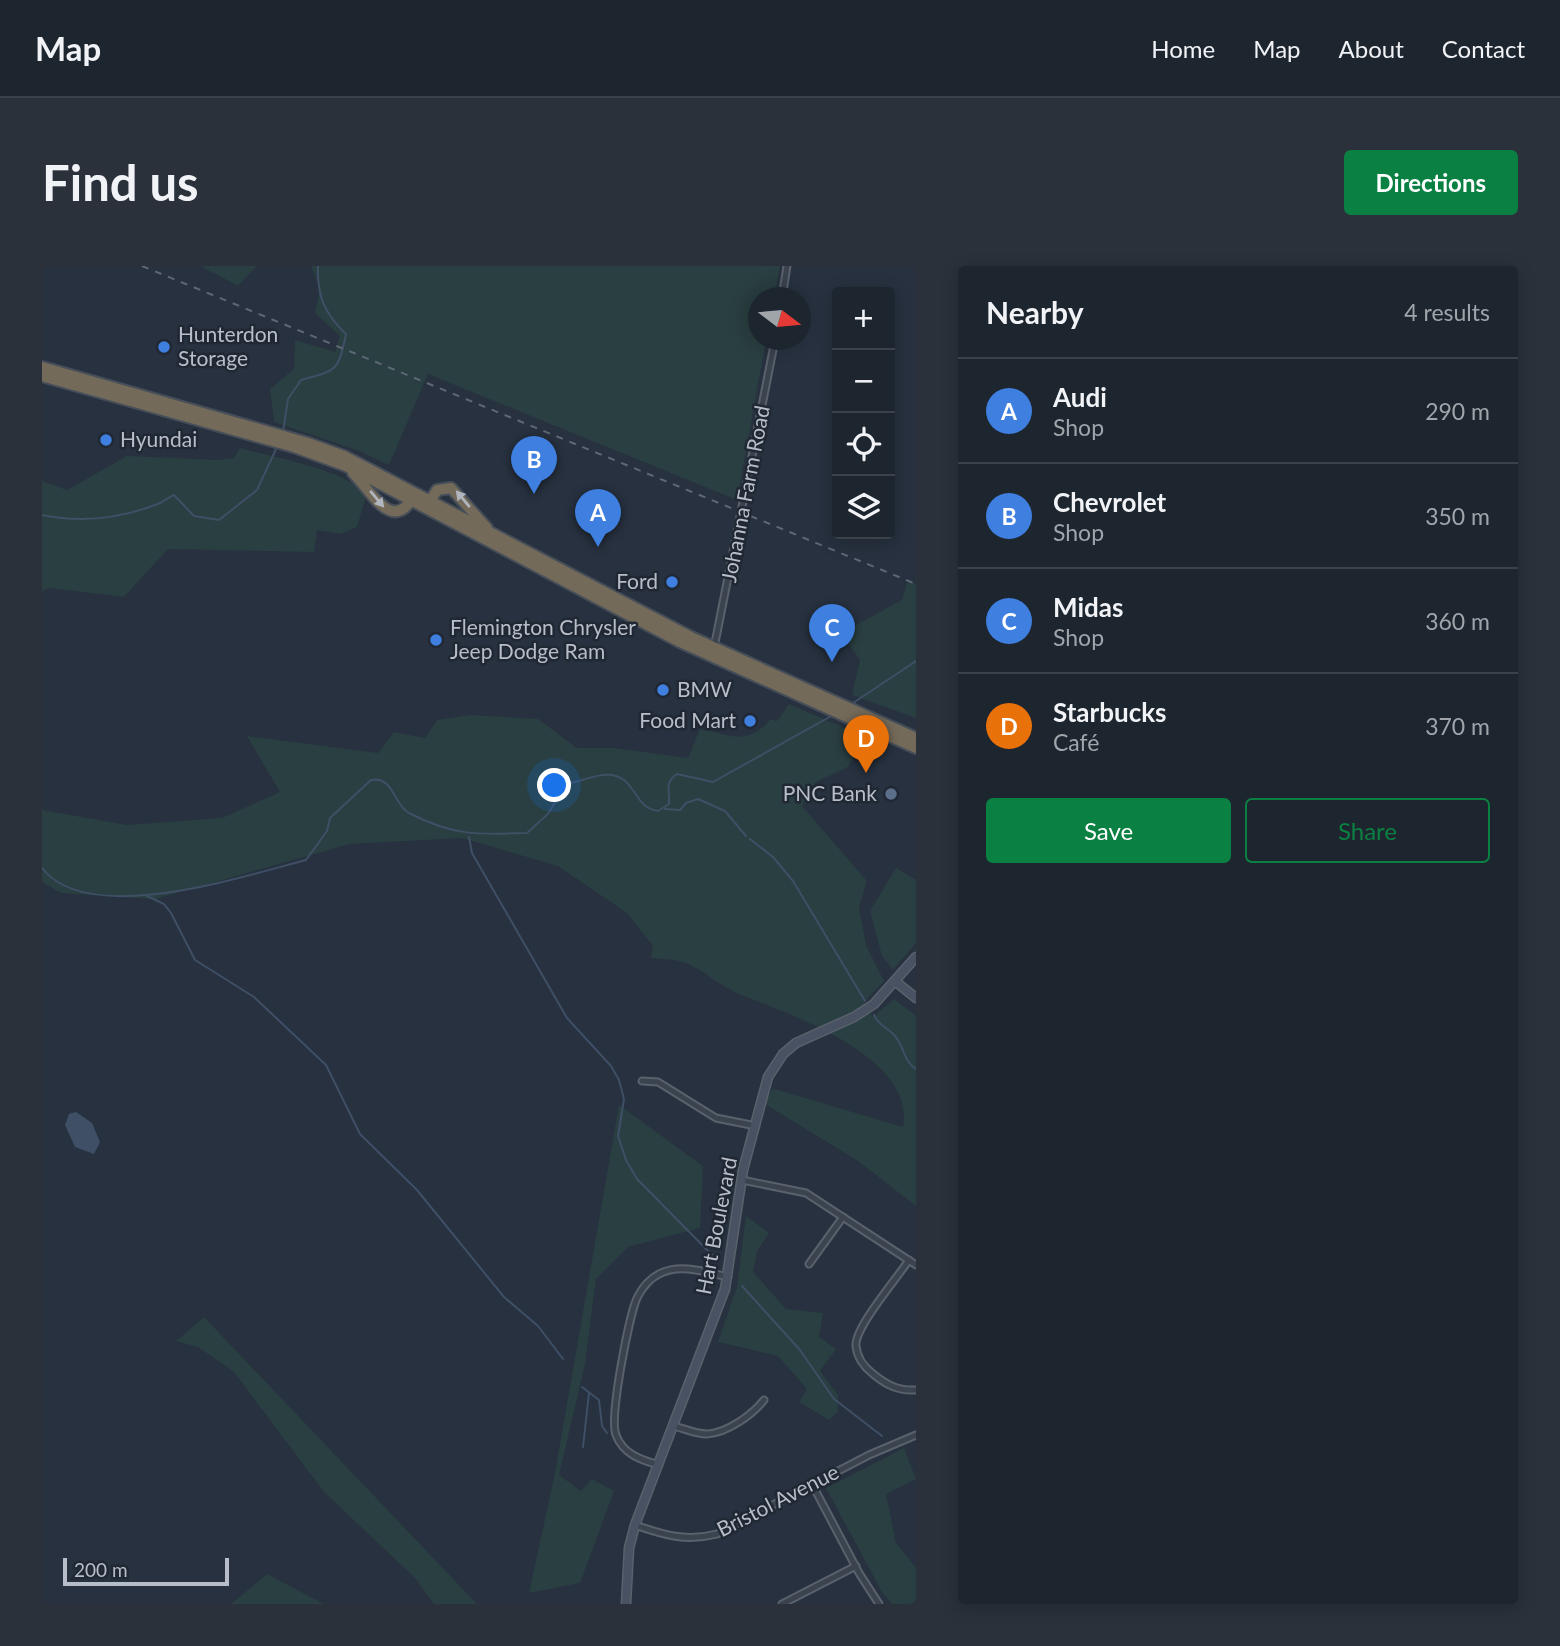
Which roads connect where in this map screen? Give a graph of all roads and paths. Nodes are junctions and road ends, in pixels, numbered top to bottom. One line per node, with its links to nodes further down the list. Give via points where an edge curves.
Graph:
1 (787, 266): 2 (street)
2 (784, 287)
3 (773, 350): 12 (street, Johanna Farm Road)
4 (42, 367): 6 (highway)
5 (42, 376): 6 (highway)
6 (272, 437): 7 (highway)
7 (284, 440): 8 (highway); 9 (highway, via 344,456)
8 (346, 466): 9 (highway); 9 (highway, one-way to 9, via 389,511 399,512)
9 (414, 497): 10 (highway)
10 (428, 504): 11 (highway); 11 (highway, one-way to 10, via 454,489 440,488); 13 (highway, via 680,642)
11 (491, 533): 12 (highway)
12 (714, 648): 13 (highway)
13 (832, 704): 14 (highway)
14 (855, 715): 15 (highway); 16 (highway)
15 (916, 738)
16 (916, 748)
17 (916, 957): 18 (street, Hart Boulevard)
18 (896, 982): 19 (street); 21 (street, Hart Boulevard, via 864,1012 806,1036 783,1054 768,1077)
19 (916, 998)
20 (642, 1081): 21 (street, via 658,1082 716,1118)
21 (756, 1126): 22 (street, Hart Boulevard)
22 (742, 1180): 23 (street, via 806,1193); 27 (street, Hart Boulevard)
23 (842, 1217): 24 (street); 25 (street)
24 (909, 1260): 26 (street); 28 (street, via 860,1331 856,1346 863,1364 883,1382)
25 (809, 1264)
26 (916, 1265)
27 (727, 1278): 30 (street, Hart Boulevard); 32 (street, via 674,1269 652,1279 637,1298 614,1428 625,1449)
28 (916, 1390)
29 (764, 1400): 30 (street, via 754,1413 715,1433)
30 (674, 1426): 32 (street, Hart Boulevard)
31 (916, 1435): 33 (street, Bristol Avenue)
32 (659, 1465): 34 (street, Hart Boulevard)
33 (812, 1484): 34 (street, Bristol Avenue, via 707,1536 676,1538); 35 (street)
34 (635, 1525): 36 (street, Hart Boulevard)
35 (856, 1566): 37 (street); 38 (street)
36 (626, 1604)
37 (782, 1604)
38 (879, 1604)

